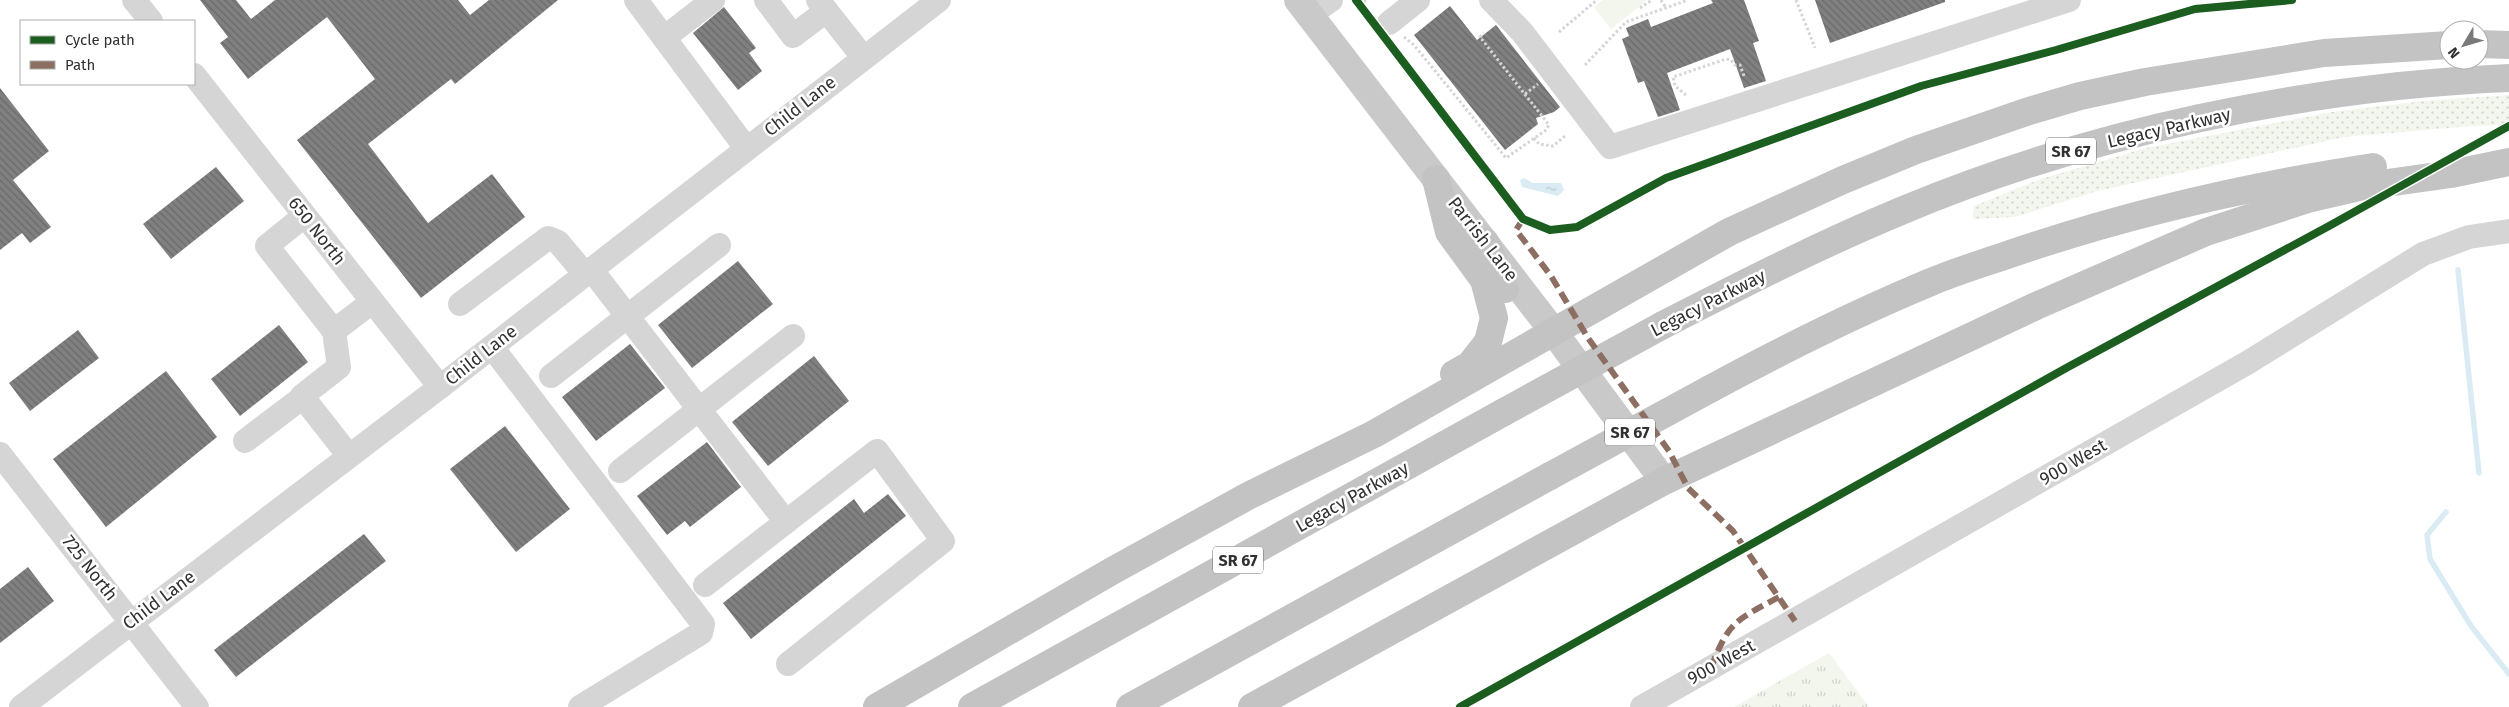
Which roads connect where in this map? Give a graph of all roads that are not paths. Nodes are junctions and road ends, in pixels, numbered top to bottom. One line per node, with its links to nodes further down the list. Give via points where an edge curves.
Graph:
1 (134, 0): 12 (street)
2 (636, 0): 14 (street)
3 (713, 0): 14 (street)
4 (766, 0): 10 (street, via 793,36)
5 (938, 0): 18 (street, Child Lane)
6 (1418, 0): 13 (street)
7 (1491, 0): 9 (street, via 1522,32 1610,147)
8 (2070, 0): 9 (street)
9 (2044, 3)
10 (822, 5): 18 (street)
11 (1312, 5): 24 (main road, Parrish Lane)
12 (150, 20)
13 (1394, 28)
14 (664, 38): 21 (street)
15 (2489, 44): 16 (highway)
16 (2509, 45)
17 (2439, 46): 33 (highway, via 2324,53 2241,66 2144,82 2029,111 1916,150 1729,232)
18 (863, 57): 21 (street, Child Lane)
19 (195, 76): 25 (street, 650 North)
20 (2509, 78): 56 (highway, Legacy Parkway / SR 67, bridge, via 2458,80 2321,96 2170,124 2081,148 1902,210 1819,247 1663,325)
21 (746, 148): 29 (street, Child Lane)
22 (2509, 154): 57 (highway, SR 67, bridge, via 2377,166 2189,200 2067,234 1933,281 1776,353)
23 (2509, 162): 46 (highway, via 2451,174 2360,186 2311,198 2206,232 2036,306)
24 (1436, 179): 27 (main road, Parrish Lane); 47 (highway, via 1449,232 1484,280 1492,303 1494,318 1488,342 1470,364)
25 (304, 216): 30 (street, 650 North); 34 (street, via 266,246)
26 (2509, 231): 59 (street, 900 West, via 2469,236 2423,254 2247,363)
27 (1485, 242): 33 (main road, Parrish Lane); 37 (highway, via 1506,291 1510,311 1503,346)
28 (720, 244): 32 (street)
29 (588, 272): 31 (street, via 558,242 548,238); 32 (street); 36 (street, Child Lane)
30 (372, 302): 34 (street); 39 (street, 650 North)
31 (460, 304)
32 (628, 316): 38 (street); 41 (street)
33 (1553, 331): 37 (highway); 46 (main road, Parrish Lane)
34 (334, 332): 40 (street, via 339,367)
35 (793, 336): 41 (street)
36 (492, 347): 39 (street, Child Lane); 54 (street, via 703,624 702,633)
37 (1488, 369): 47 (highway, via 1374,434)
38 (551, 376)
39 (440, 387): 44 (street, Child Lane)
40 (303, 397): 42 (street); 44 (street)
41 (699, 409): 45 (street); 48 (street)
42 (245, 441)
43 (0, 454): 50 (street, 725 North)
44 (349, 456): 50 (street, Child Lane)
45 (620, 471)
46 (1664, 481): 58 (highway)
47 (1248, 496): 55 (highway)
48 (786, 522): 49 (street); 51 (street, via 877,451 943,541)
49 (705, 585)
50 (131, 621): 52 (street, Child Lane); 53 (street, 725 North)
51 (788, 664)
52 (21, 707)
53 (198, 707)
54 (580, 707)
55 (877, 707)
56 (972, 707)
57 (1130, 707)
58 (1252, 707)
59 (1642, 707)

